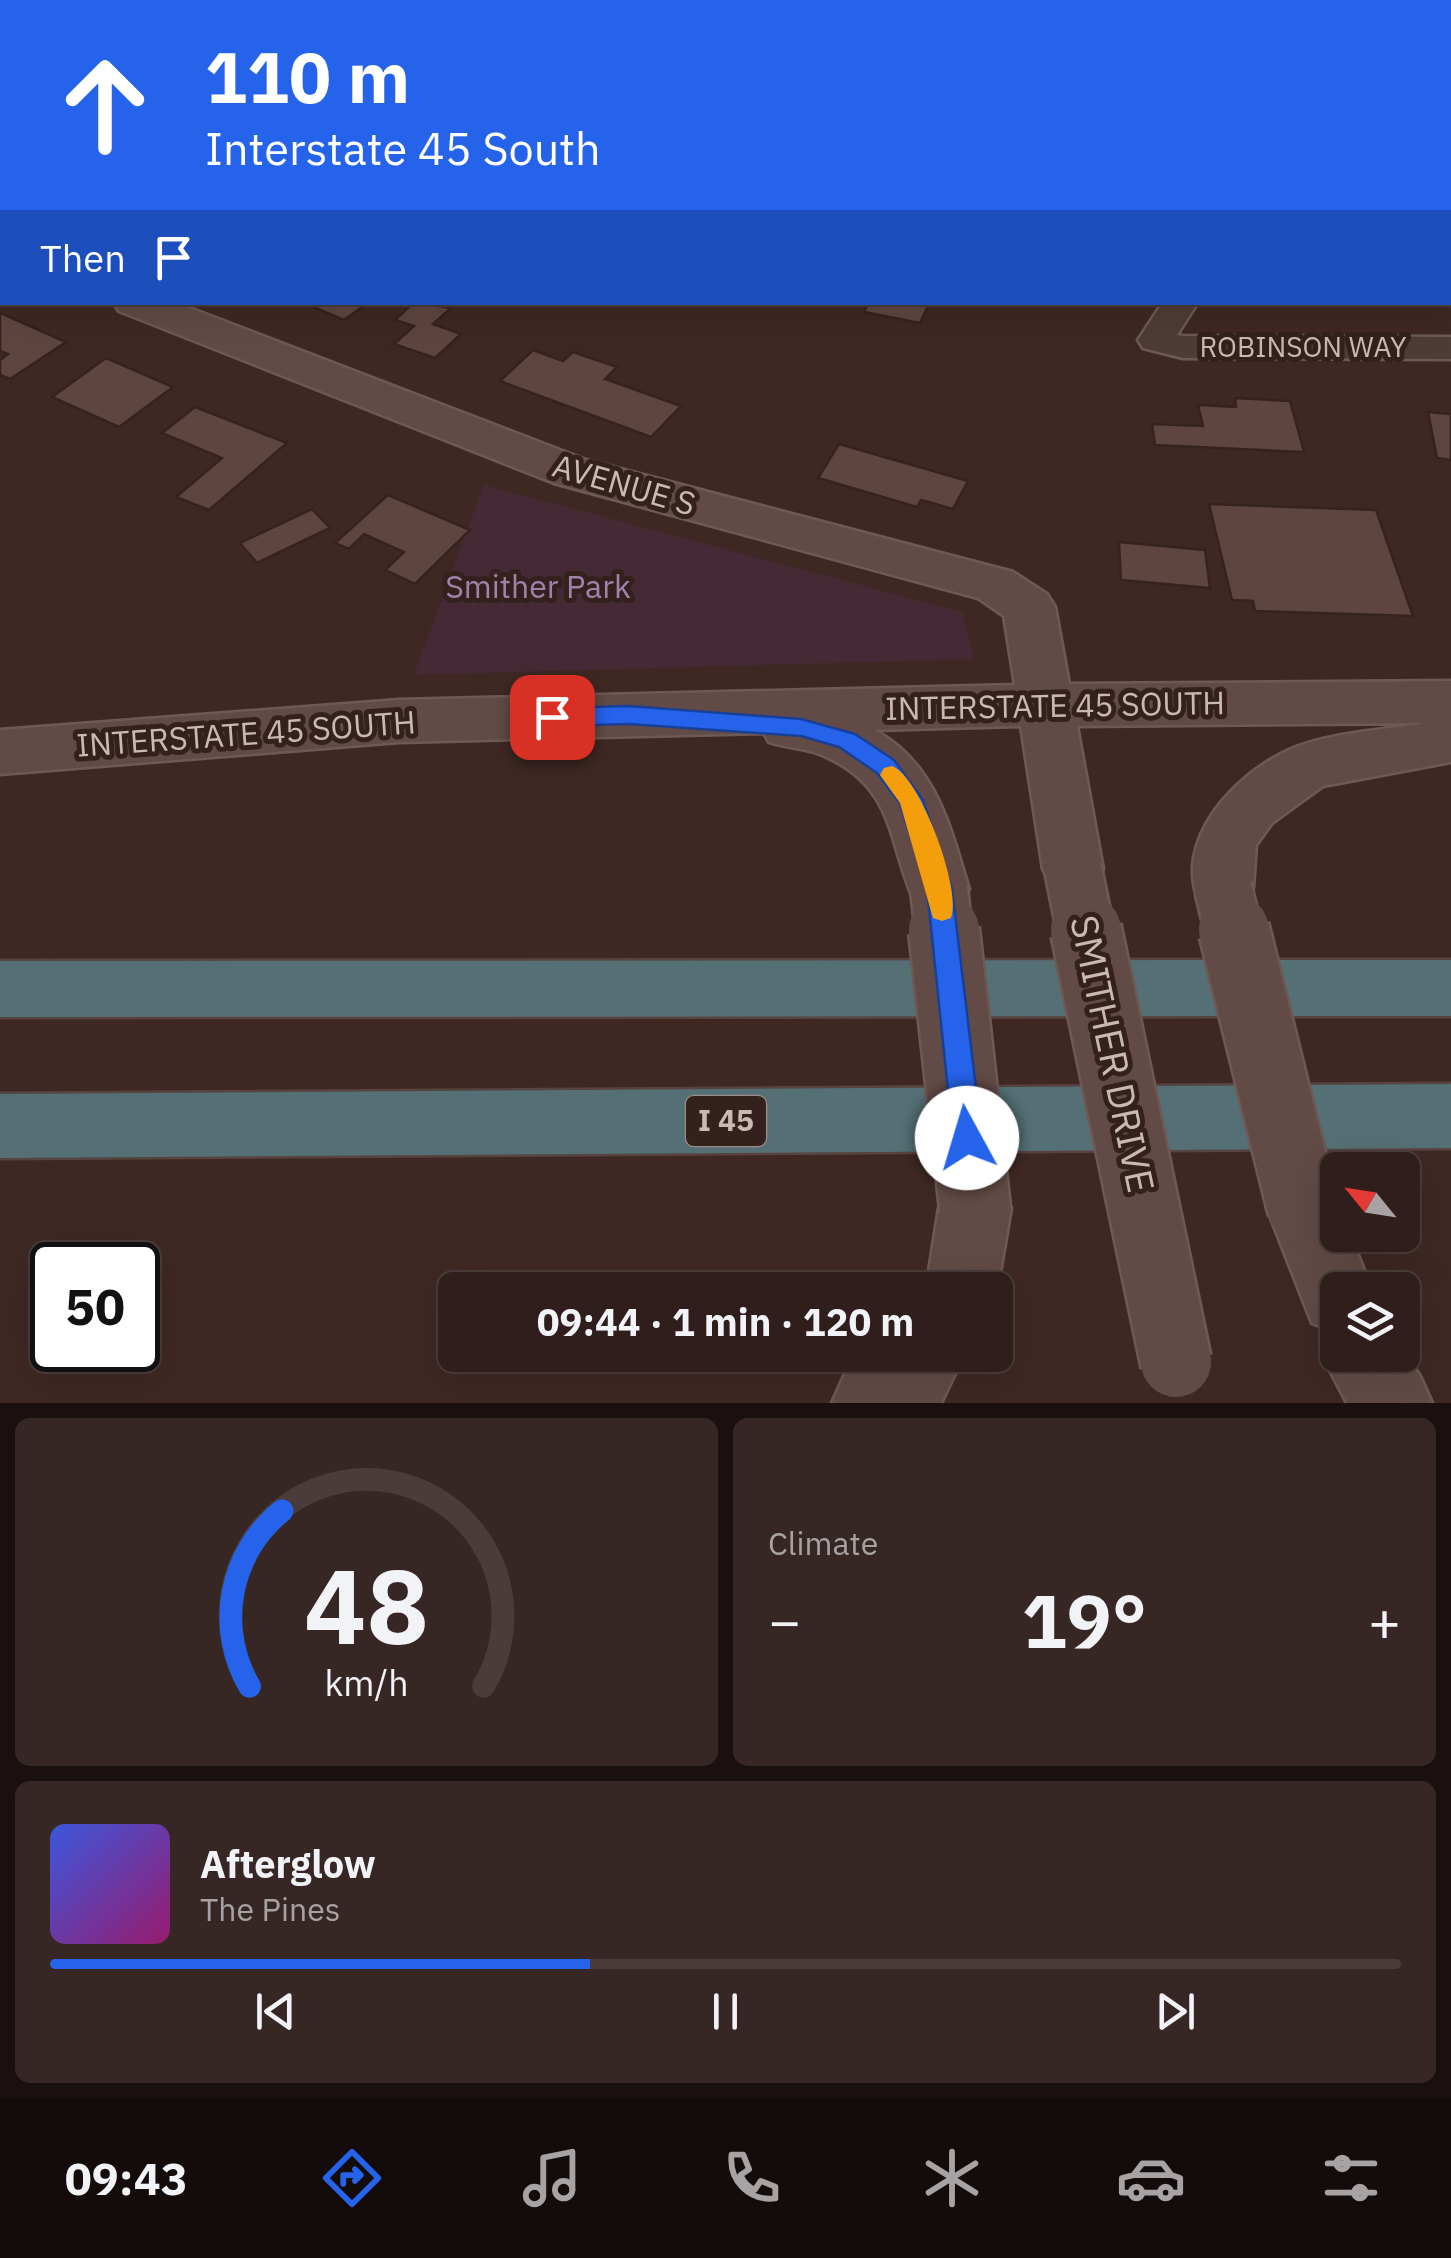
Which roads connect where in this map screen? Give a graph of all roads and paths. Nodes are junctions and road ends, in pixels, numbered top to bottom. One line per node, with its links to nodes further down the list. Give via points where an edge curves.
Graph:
1 (142, 305): 5 (main road, AVENUE S, via 571,472 995,585 1029,608)
2 (1179, 305): 3 (street, ROBINSON WAY, via 1156,340 1183,347)
3 (1451, 348)
4 (1451, 702): 5 (main road, INTERSTATE 45 SOUTH)
5 (1046, 705): 6 (main road, INTERSTATE 45 SOUTH); 17 (main road, SMITHER DRIVE, bridge)
6 (629, 715): 8 (main road, INTERSTATE 45 SOUTH, via 399,721); 13 (main road, bridge, via 801,728 847,740 886,766 910,800 939,889 975,1208)
7 (1451, 740): 14 (main road, bridge, via 1308,766 1251,806 1227,841 1223,888 1303,1208)
8 (0, 752)
9 (1451, 988): 10 (highway)
10 (0, 989)
11 (1451, 1116): 12 (highway, I 45)
12 (0, 1126)
13 (965, 1272)
14 (1328, 1272)
15 (916, 1372): 18 (main road)
16 (1372, 1372): 19 (main road)
17 (1178, 1382)
18 (871, 1403)
19 (1393, 1403)

